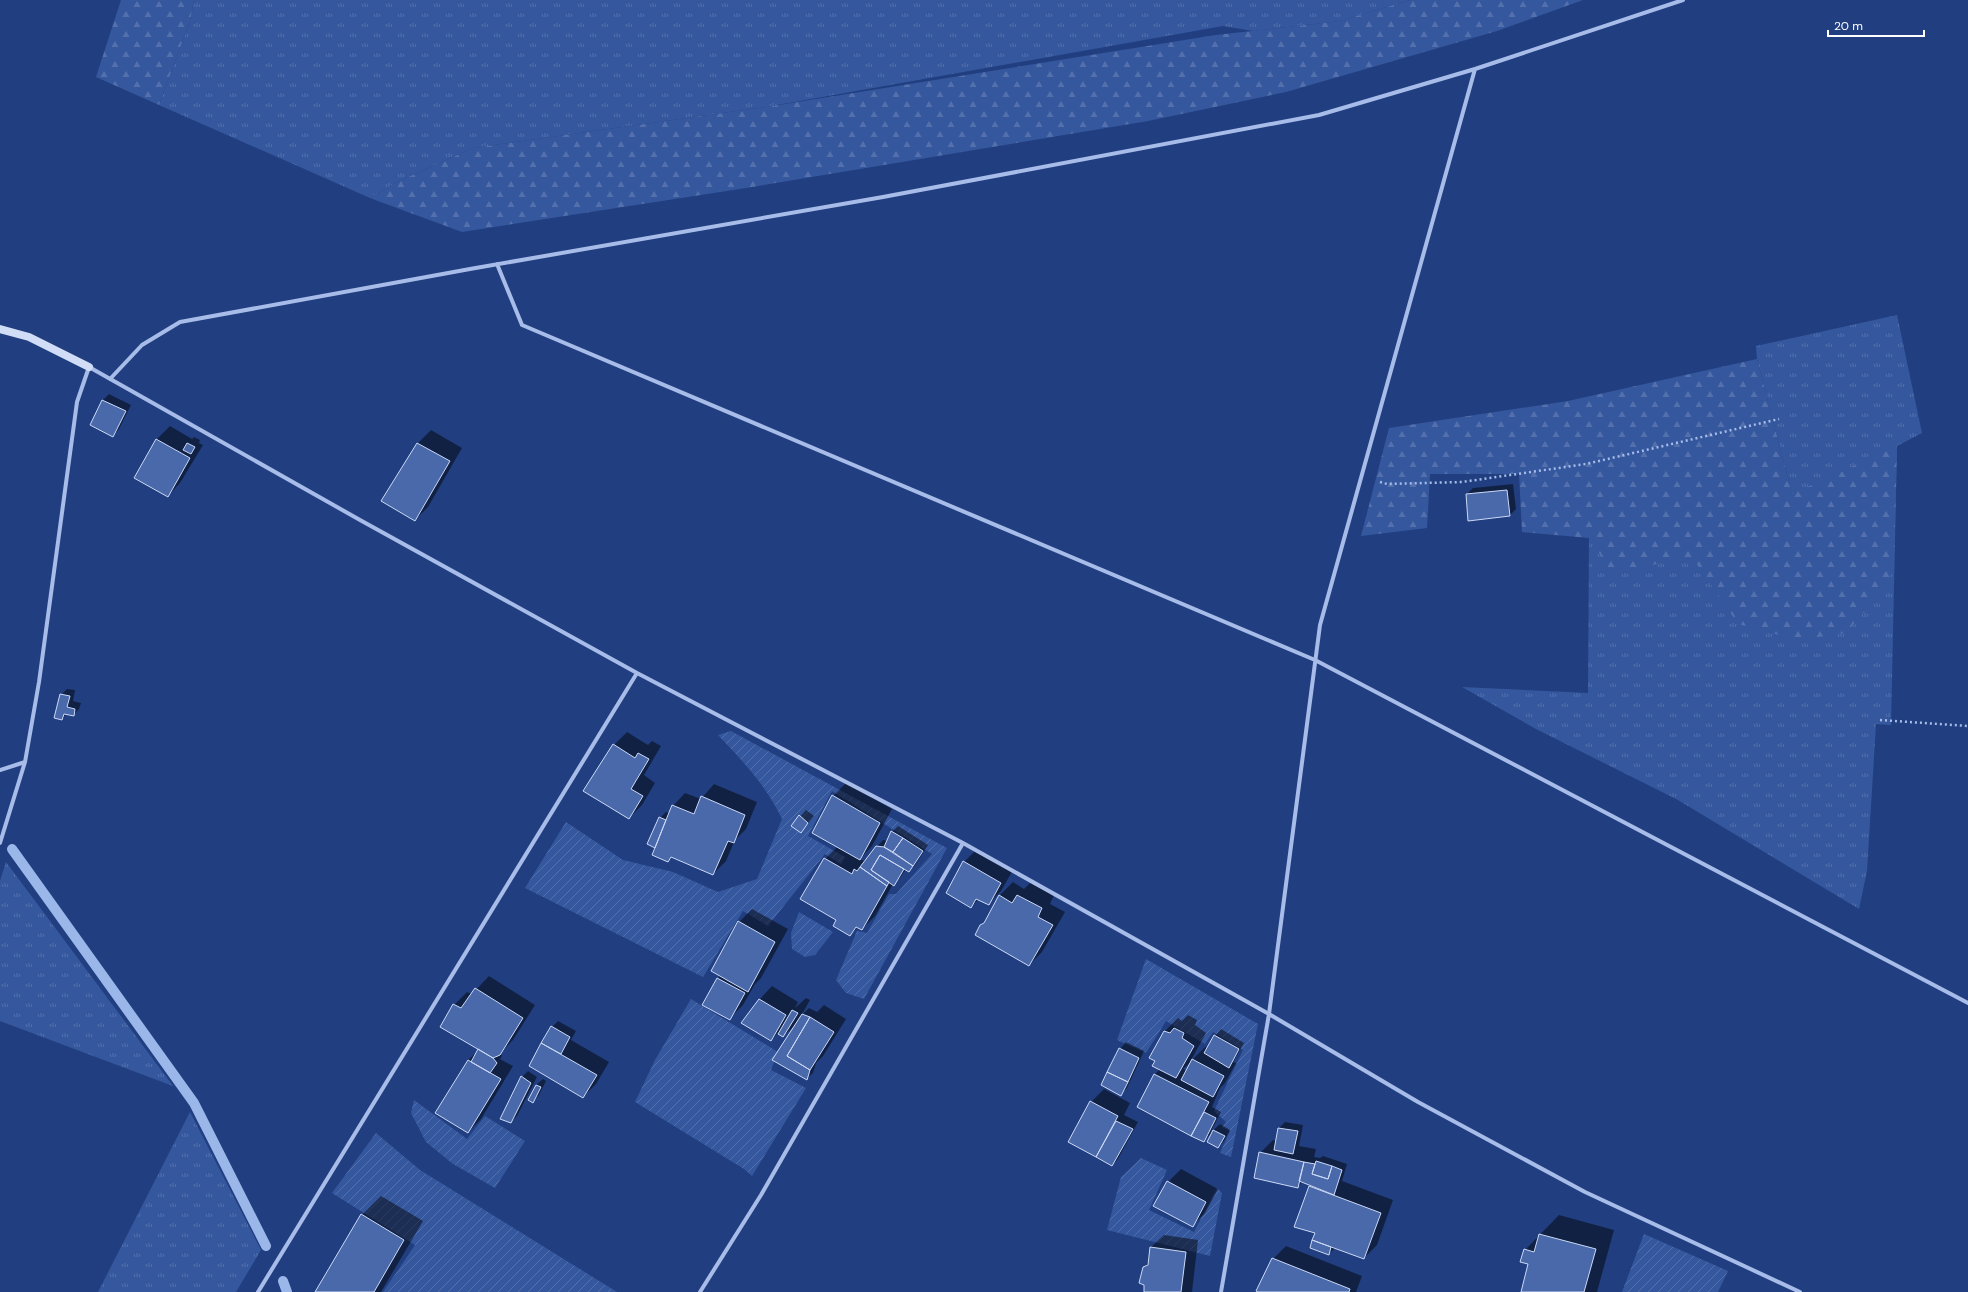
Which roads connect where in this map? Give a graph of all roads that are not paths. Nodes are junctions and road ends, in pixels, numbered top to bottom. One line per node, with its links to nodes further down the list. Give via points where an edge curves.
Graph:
1 (1683, 0): 2 (street)
2 (1475, 69): 3 (street, via 1319,115 883,197); 7 (street, via 1320,626)
3 (497, 264): 6 (street, via 180,322 142,345); 7 (street, via 522,325)
4 (0, 329): 5 (street, via 29,337)
5 (89, 367): 6 (street); 9 (street, via 77,402 39,682)
6 (110, 379): 8 (street)
7 (1315, 660): 13 (street); 14 (street)
8 (638, 673): 12 (street); 15 (street)
9 (25, 762): 10 (street); 11 (street)
10 (0, 770)
11 (0, 843)
12 (964, 843): 14 (street); 16 (street, via 761,1195)
13 (1968, 1003)
14 (1269, 1014): 17 (street); 18 (street, via 1418,1102 1585,1192)
15 (258, 1292)
16 (700, 1292)
17 (1221, 1292)
18 (1800, 1292)

